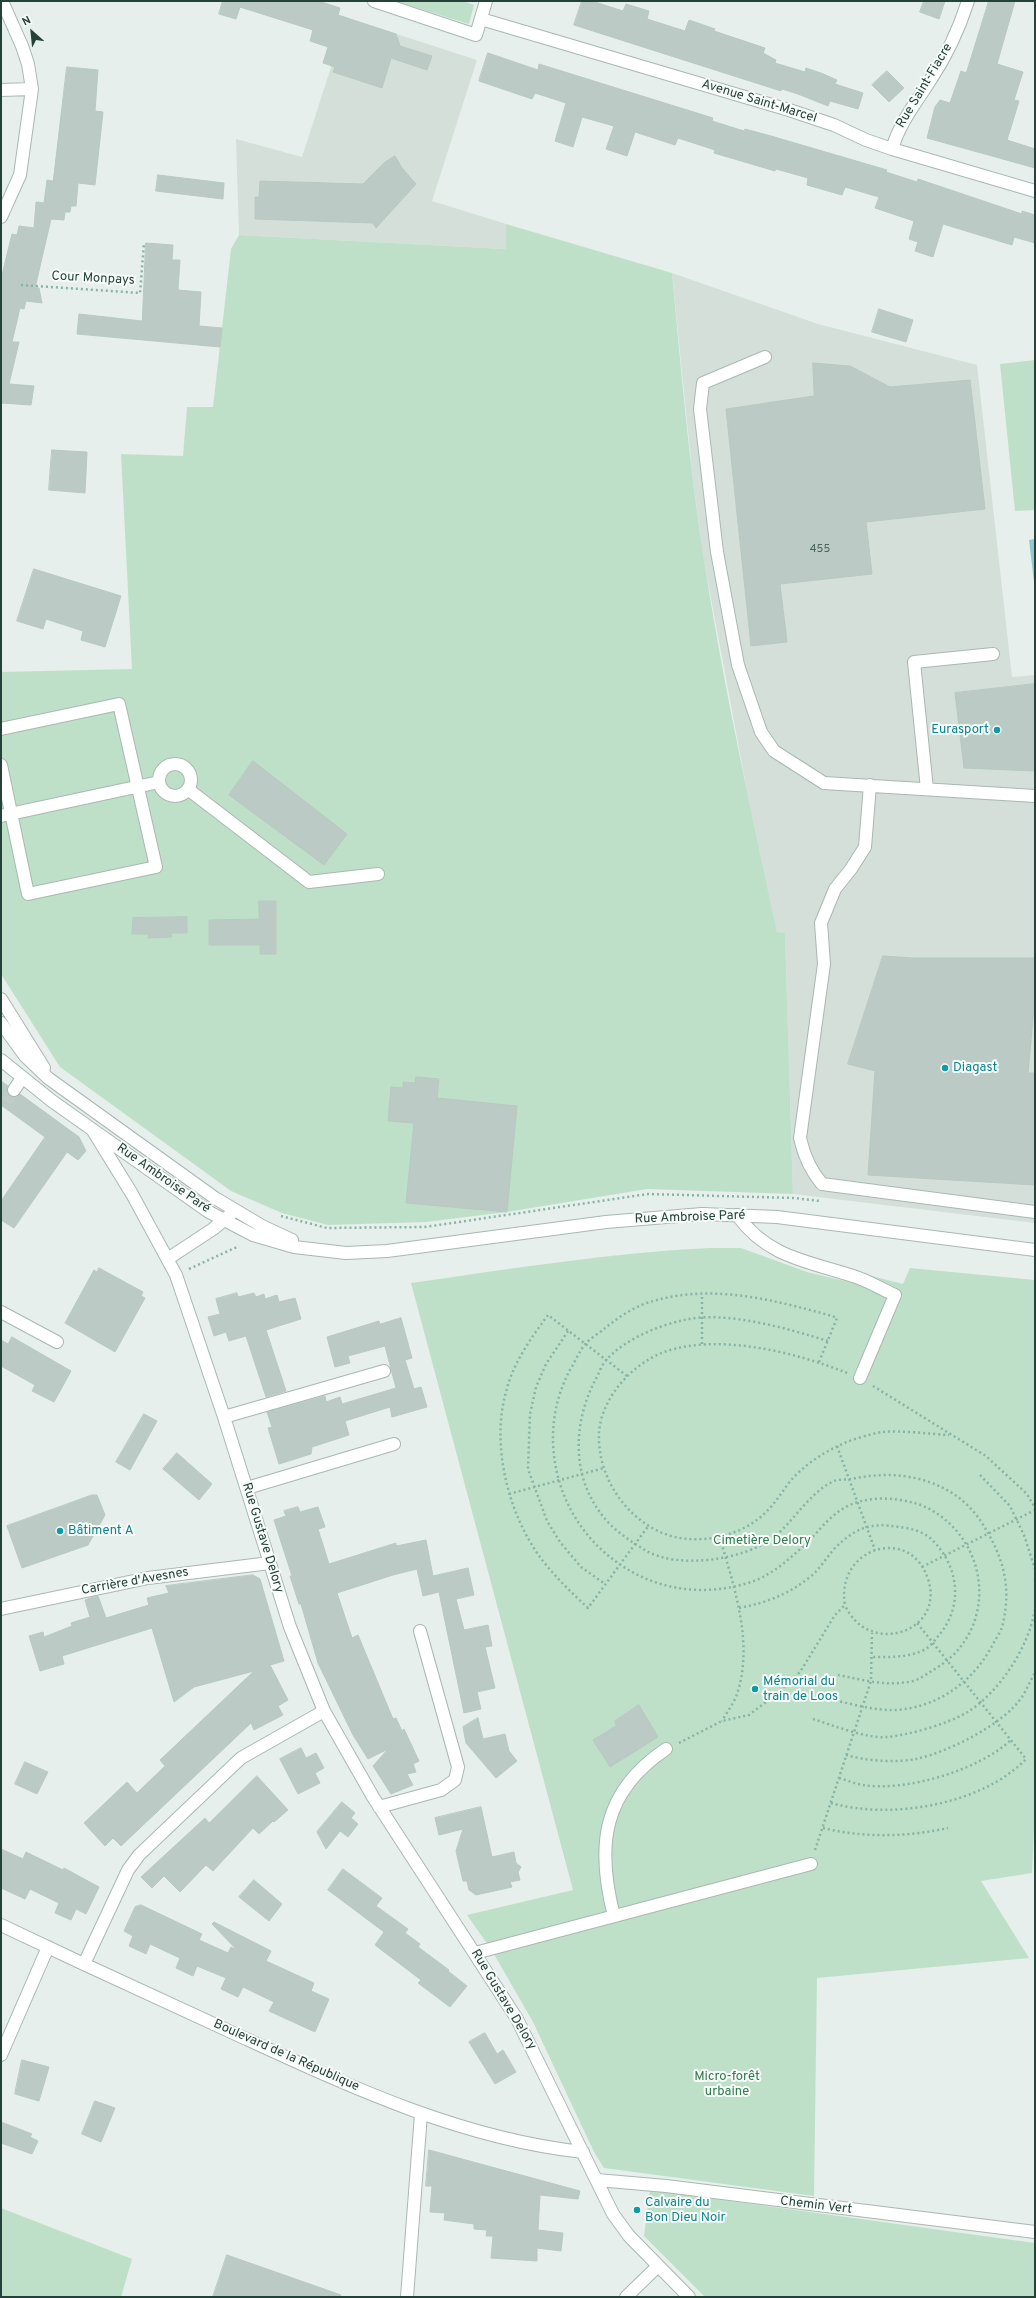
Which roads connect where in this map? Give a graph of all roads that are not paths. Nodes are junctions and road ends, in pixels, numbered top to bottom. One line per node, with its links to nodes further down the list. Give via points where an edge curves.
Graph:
1 (2, 1): 6 (street, via 22,46)
2 (374, 1): 5 (street, via 476,34)
3 (486, 1): 5 (street)
4 (968, 1): 8 (street, Rue Saint-Fiacre, via 946,55 906,115)
5 (481, 19): 8 (street, Avenue Saint-Marcel, via 789,110)
6 (32, 89): 7 (street); 10 (street, via 20,175)
7 (1, 90)
8 (892, 149): 9 (street, Avenue Saint-Marcel)
9 (1035, 190)
10 (1, 217)
11 (765, 357): 16 (street, via 703,383 700,409 717,552 738,666 761,732 774,751 824,783)
12 (993, 654): 18 (street, via 914,662)
13 (1, 729): 17 (street, via 119,704)
14 (1, 765): 21 (street)
15 (159, 782): 17 (street); 19 (street, via 170,796 180,796); 19 (street, via 163,770 172,764 178,764 188,769 191,774)
16 (870, 786): 18 (street); 31 (street, via 865,847 835,889 821,923 824,964 801,1126 803,1153 811,1171 822,1184)
17 (137, 787): 21 (street); 21 (street, via 156,867 28,894)
18 (927, 789): 20 (street)
19 (189, 790): 22 (street, via 309,882)
20 (1035, 796)
21 (6, 815)
22 (378, 874)
23 (1, 999): 28 (street, Rue Ambroise Paré, via 46,1071)
24 (1, 1023): 28 (street, Rue Ambroise Paré, via 34,1066)
25 (1, 1060): 26 (street, Rue Ambroise Paré)
26 (22, 1078): 27 (street); 29 (street, Rue Ambroise Paré)
27 (14, 1090)
28 (67, 1092): 30 (street, Rue Ambroise Paré)
29 (92, 1129): 33 (street, Rue Ambroise Paré); 36 (street, Rue Gustave Delory)
30 (232, 1208): 33 (street, via 230,1216); 35 (street, Rue Ambroise Paré, via 286,1238 312,1247)
31 (1035, 1212)
32 (737, 1215): 34 (street, Rue Ambroise Paré, via 777,1217); 35 (street, Rue Ambroise Paré, via 648,1218 419,1248); 40 (street, via 748,1230 768,1246 797,1260 855,1276 895,1295)
33 (225, 1221): 35 (street, Rue Ambroise Paré, via 253,1235 294,1248); 36 (street)
34 (1035, 1250)
35 (346, 1253)
36 (169, 1258): 41 (street, Rue Gustave Delory)
37 (1, 1312): 38 (street)
38 (57, 1342)
39 (384, 1371): 41 (street)
40 (860, 1378)
41 (224, 1417): 43 (street, Rue Gustave Delory)
42 (394, 1444): 43 (street)
43 (247, 1488): 44 (street, Rue Gustave Delory)
44 (270, 1563): 45 (street, Carrière d'Avesnes, via 159,1576); 47 (street, Rue Gustave Delory, via 297,1647)
45 (1, 1610)
46 (420, 1631): 49 (street, via 458,1767 455,1780 441,1790)
47 (324, 1711): 49 (street, Rue Gustave Delory); 55 (street, via 241,1758 139,1855 128,1870)
48 (666, 1750): 51 (street, via 635,1774 612,1813 604,1867)
49 (379, 1807): 54 (street, Rue Gustave Delory)
50 (811, 1864): 51 (street)
51 (614, 1916): 54 (street)
52 (1, 1926): 53 (street, Boulevard de la République)
53 (48, 1947): 55 (street, Boulevard de la République); 56 (street)
54 (475, 1953): 58 (street, Rue Gustave Delory, via 517,2020)
55 (84, 1964): 57 (street, Boulevard de la République, via 312,2069)
56 (1, 2056)
57 (420, 2114): 58 (street, Boulevard de la République, via 497,2137 546,2148); 62 (street)
58 (583, 2152): 59 (street, Rue Gustave Delory)
59 (597, 2180): 60 (street, Chemin Vert, via 666,2186); 61 (street, Rue Gustave Delory, via 607,2203 628,2236)
60 (1035, 2232)
61 (658, 2266): 63 (street); 64 (street, Rue Gustave Delory)
62 (408, 2297)
63 (626, 2297)
64 (689, 2297)

